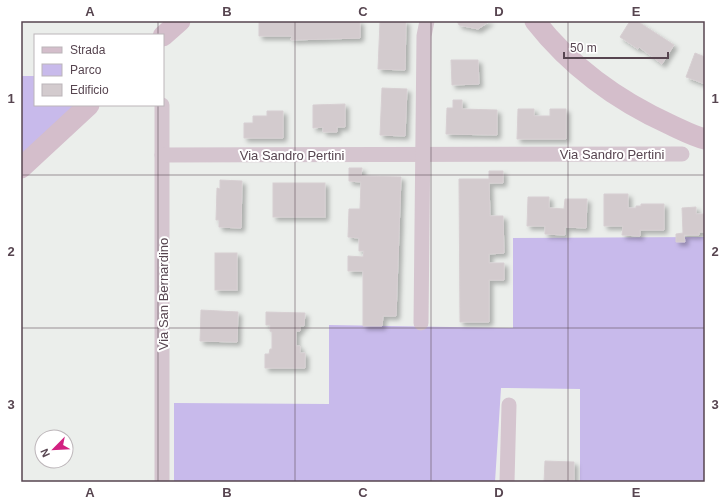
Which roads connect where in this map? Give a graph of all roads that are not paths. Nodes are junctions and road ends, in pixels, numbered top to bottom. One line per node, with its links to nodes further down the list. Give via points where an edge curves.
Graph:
1 (180, 21): 4 (street)
2 (427, 21): 10 (street, via 424,36)
3 (535, 21): 7 (street, via 551,41 596,82 646,114)
4 (164, 35)
5 (88, 106): 11 (street)
6 (162, 106): 9 (street, Via San Bernardino)
7 (705, 139)
8 (682, 154): 10 (street, Via Sandro Pertini)
9 (162, 155): 10 (street, Via Sandro Pertini); 14 (street, Via San Bernardino)
10 (423, 155): 12 (street)
11 (21, 168)
12 (420, 323)
13 (509, 405): 15 (street)
14 (162, 482)
15 (507, 482)

